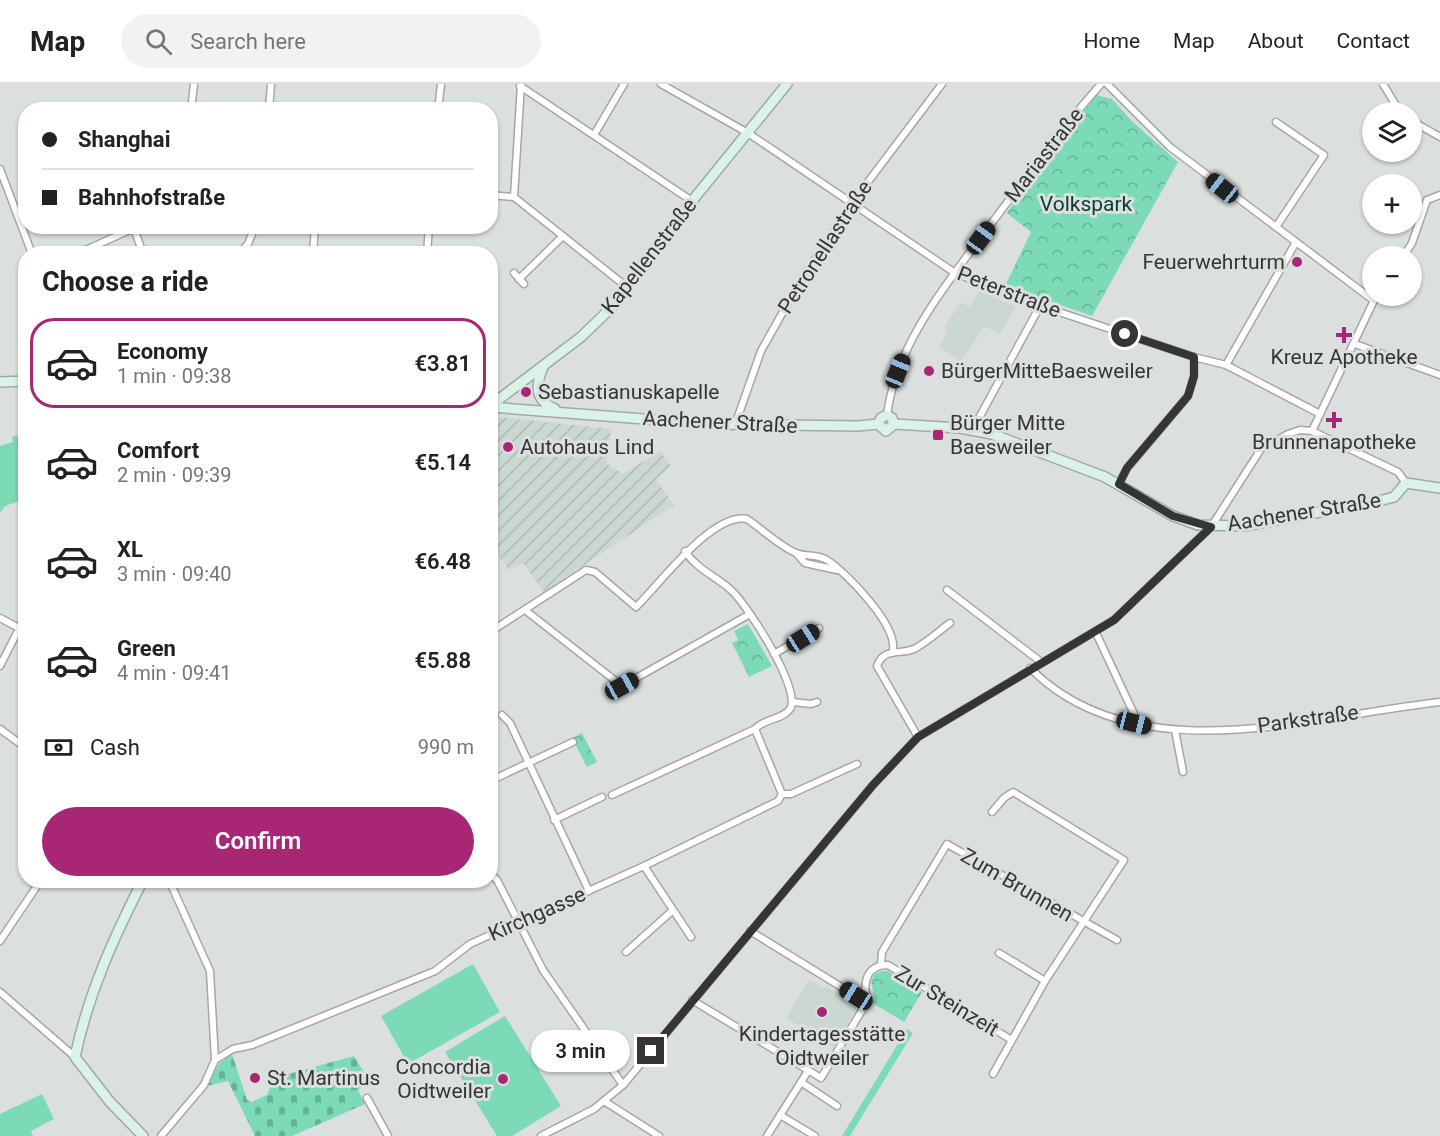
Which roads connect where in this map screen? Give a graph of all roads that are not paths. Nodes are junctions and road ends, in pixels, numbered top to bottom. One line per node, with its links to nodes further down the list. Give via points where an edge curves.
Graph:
1 (194, 84): 12 (street)
2 (271, 84): 13 (street)
3 (441, 84): 14 (street)
4 (624, 84): 19 (street)
5 (661, 84): 18 (street, Peterstraße)
6 (787, 84): 18 (main road, Kapellenstraße)
7 (942, 84): 26 (street, Petronellastraße)
8 (1101, 84): 35 (street, Mariastraße, via 1056,134)
9 (1107, 84): 28 (street, via 1170,147)
10 (1383, 84): 15 (street)
11 (520, 85): 19 (street); 24 (street)
12 (192, 102)
13 (269, 102)
14 (439, 102)
15 (1394, 102)
16 (1276, 122): 28 (street, via 1324,155)
17 (1422, 127): 20 (street)
18 (748, 133): 25 (main road, Kapellenstraße); 26 (street, Peterstraße)
19 (594, 135): 25 (street)
20 (1440, 137)
21 (0, 168): 27 (street)
22 (1440, 195): 33 (street, via 1427,200)
23 (498, 196): 24 (street)
24 (514, 197): 30 (street)
25 (692, 201): 36 (main road, Kapellenstraße)
26 (852, 203): 35 (street, Peterstraße); 54 (street, Petronellastraße, via 798,285 761,351)
27 (18, 216)
28 (1276, 226): 31 (street)
29 (121, 234): 32 (street)
30 (563, 236): 34 (street, via 521,282); 36 (street)
31 (1296, 242): 37 (street); 43 (street)
32 (95, 246)
33 (1410, 246)
34 (514, 273)
35 (955, 273): 38 (street, Peterstraße); 51 (street, Mariastraße, via 904,357)
36 (628, 288): 42 (main road, Kapellenstraße, via 581,337)
37 (1362, 289)
38 (1040, 306): 41 (street, Peterstraße); 55 (street)
39 (1371, 306): 40 (street)
40 (1354, 344): 44 (street); 50 (street)
41 (1194, 357): 43 (street, Peterstraße); 58 (street, via 1188,396 1127,468)
42 (544, 365): 47 (main road, Kapellenstraße); 49 (main road, via 537,383 539,398)
43 (1226, 365): 50 (street, Peterstraße)
44 (1440, 375)
45 (18, 381): 46 (main road)
46 (0, 382)
47 (498, 400)
48 (498, 407): 49 (main road, Aachener Straße)
49 (562, 412): 54 (main road, Aachener Straße)
50 (1320, 414): 56 (street)
51 (887, 415): 52 (main road); 53 (main road)
52 (878, 424): 53 (main road, via 886,431); 54 (main road, Aachener Straße)
53 (894, 424): 55 (main road, Aachener Straße)
54 (735, 425)
55 (973, 429): 58 (main road, Aachener Straße, via 1043,452)
56 (1312, 432): 57 (street, via 1398,472); 60 (street, via 1300,430 1261,449)
57 (1407, 483): 59 (main road, Aachener Straße); 60 (main road, Aachener Straße, via 1394,497 1375,502 1245,526)
58 (1119, 484): 60 (main road, Aachener Straße, via 1173,516)
59 (1440, 489)
60 (1211, 527): 73 (street)
61 (685, 551): 62 (street, via 740,518); 65 (street, via 636,607 595,572 586,570); 66 (street, via 691,561 732,591)
62 (797, 553): 63 (street, via 820,556); 63 (street, via 805,563)
63 (837, 570): 74 (street, via 867,599 891,634)
64 (947, 590): 76 (street)
65 (525, 610): 66 (street, via 622,686); 70 (street)
66 (750, 614): 75 (street)
67 (0, 618): 69 (street)
68 (950, 624): 74 (street, via 913,650)
69 (18, 627)
70 (498, 627)
71 (819, 628): 75 (street)
72 (18, 630): 77 (street)
73 (1096, 633): 76 (street); 83 (street, via 1134,714)
74 (892, 651): 87 (street, via 879,661 879,671)
75 (774, 654): 79 (street, via 791,688)
76 (1041, 662): 78 (street)
77 (0, 666)
78 (1030, 668): 83 (street, Parkstraße, via 1095,712); 87 (street)
79 (793, 702): 80 (street); 85 (street, via 785,713)
80 (818, 702)
81 (1440, 702): 86 (street, Parkstraße, via 1249,727)
82 (502, 715): 90 (street, via 510,723)
83 (1134, 723): 86 (street, Parkstraße)
84 (0, 729): 88 (street)
85 (755, 729): 94 (street); 95 (street)
86 (1175, 730): 92 (street)
87 (918, 737): 108 (street)
88 (18, 742)
89 (573, 742): 90 (street)
90 (528, 764): 93 (street); 98 (street)
91 (857, 764): 94 (street, Kirchgasse, via 791,794)
92 (1183, 772)
93 (498, 777)
94 (782, 794): 99 (street, Kirchgasse, via 778,801)
95 (612, 795)
96 (602, 797): 98 (street)
97 (992, 812): 106 (street, Zur Steinzeit, via 1013,792 1124,860)
98 (554, 820): 104 (street)
99 (644, 866): 104 (street, Kirchgasse); 105 (street)
100 (498, 882): 107 (street)
101 (36, 888): 111 (street)
102 (139, 888): 120 (main road, via 113,939 84,1017)
103 (173, 888): 121 (street, via 210,971)
104 (589, 891): 107 (street, Kirchgasse)
105 (672, 911): 109 (street); 112 (street)
106 (1083, 922): 110 (street); 114 (street, Zum Brunnen, via 947,844 882,952); 115 (street, Zur Steinzeit)
107 (518, 924): 121 (street, Kirchgasse, via 470,944 435,971 252,1045 233,1048); 125 (street, via 543,970)
108 (750, 931): 117 (street); 118 (street)
109 (691, 937)
110 (1117, 940)
111 (0, 941)
112 (626, 952)
113 (999, 952): 115 (street)
114 (881, 965): 119 (street, Zur Steinzeit, via 888,965); 122 (street, Zur Steinzeit, via 866,977 867,1002 821,1078)
115 (1045, 981): 119 (street, Zur Steinzeit)
116 (0, 992): 120 (street)
117 (856, 996)
118 (692, 1000): 122 (street); 125 (street)
119 (1010, 1039): 123 (street, Zur Steinzeit)
120 (75, 1057): 130 (main road)
121 (215, 1060): 131 (street, via 204,1086)
122 (808, 1071): 124 (street)
123 (993, 1074)
124 (801, 1082): 128 (street); 129 (street)
125 (623, 1085): 127 (street)
126 (367, 1098): 132 (street)
127 (604, 1101): 133 (street); 134 (street)
128 (837, 1106)
129 (780, 1115): 135 (street); 136 (street)
130 (143, 1136)
131 (161, 1136)
132 (388, 1136)
133 (541, 1136)
134 (659, 1136)
135 (767, 1136)
136 (815, 1136)

